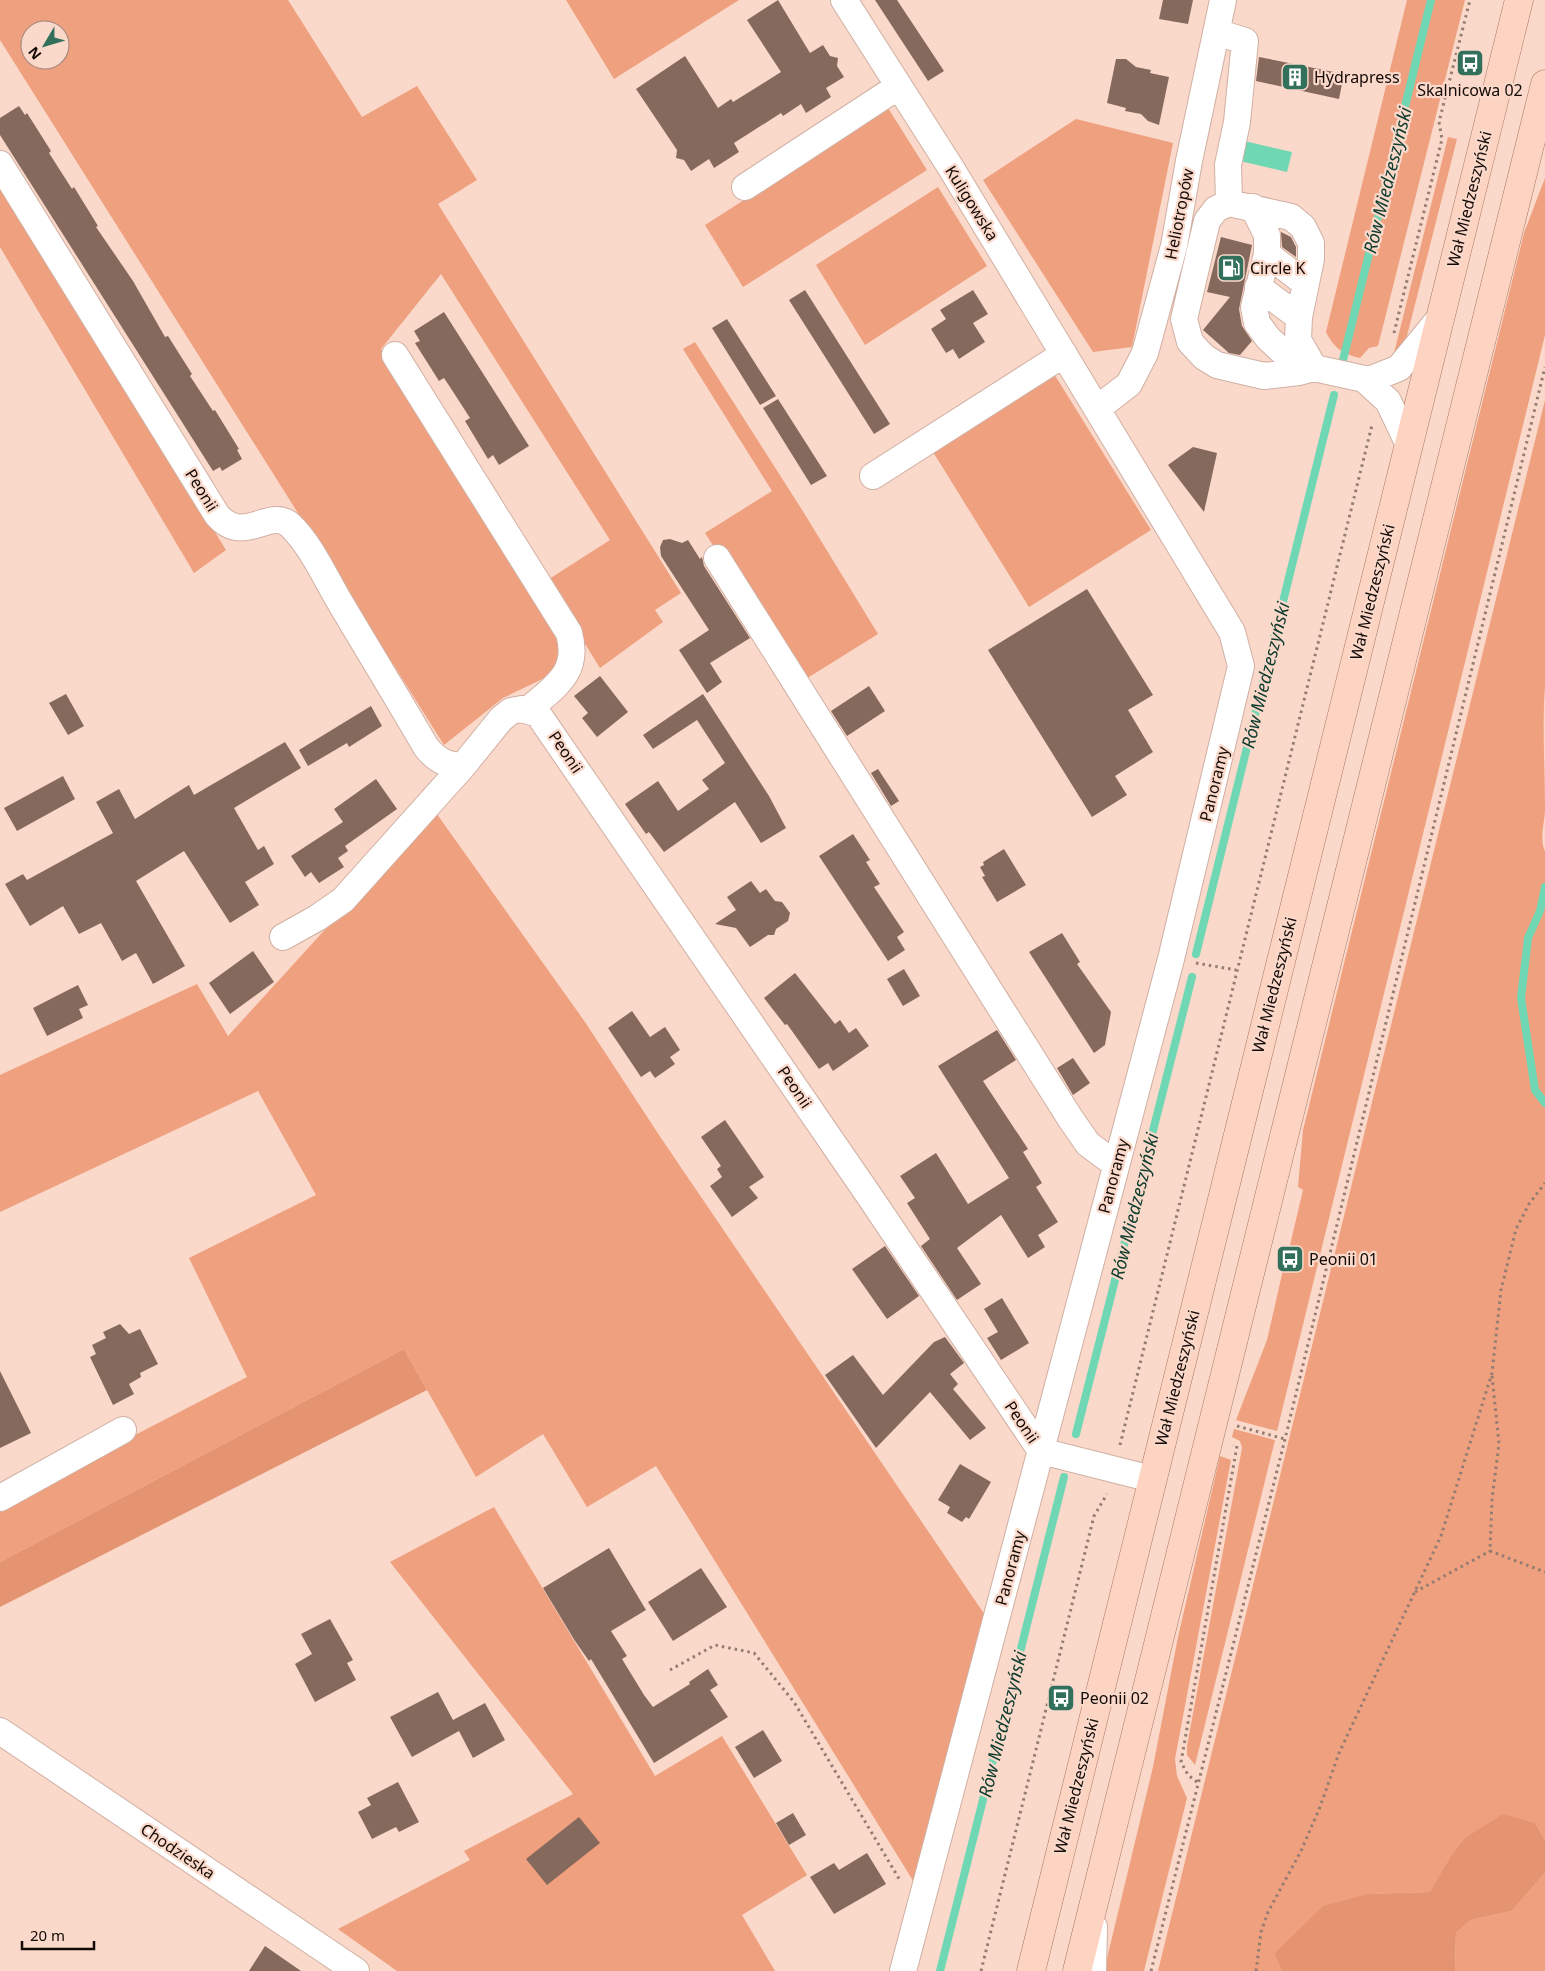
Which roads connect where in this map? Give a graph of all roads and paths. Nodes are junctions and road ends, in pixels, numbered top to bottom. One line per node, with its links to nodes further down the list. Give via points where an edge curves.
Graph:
1 (844, 0): 7 (street, Kuligowska)
2 (1223, 0): 5 (street, Heliotropów)
3 (1470, 0): 16 (path, via 1439,122 1442,139)
4 (1519, 0): 15 (main road, Wał Miedzeszyński)
5 (1216, 32): 10 (street, via 1245,41 1237,122 1228,165); 22 (street, Heliotropów, via 1174,246 1145,353 1129,384)
6 (1545, 84): 48 (main road)
7 (899, 86): 9 (street); 17 (street, Kuligowska)
8 (0, 164): 27 (street, Peonii, via 217,515 236,528 276,520 289,524 321,570 430,751 445,764)
9 (745, 187)
10 (1241, 205): 11 (street, via 1267,235); 12 (street, via 1291,217 1303,227 1311,242); 20 (street, via 1216,209 1207,221 1184,319 1190,342 1204,358 1217,365 1264,376)
11 (1266, 254): 12 (street); 13 (street)
12 (1306, 284): 14 (street)
13 (1258, 287): 14 (street); 20 (street, via 1254,307 1258,323 1268,338 1284,353)
14 (1299, 316): 20 (street, via 1298,340)
15 (1440, 318): 21 (street, via 1399,368); 23 (main road, Wał Miedzeszyński)
16 (1392, 337)
17 (1064, 354): 22 (street, Kuligowska); 24 (street)
18 (395, 355): 26 (street, via 569,633 571,665 558,684)
19 (1545, 367): 36 (path)
20 (1314, 368): 21 (street)
21 (1372, 386): 23 (street, via 1388,402); 30 (path)
22 (1098, 408): 29 (street, Panoramy, via 1232,632 1241,666)
23 (1408, 444): 40 (main road, Wał Miedzeszyński)
24 (873, 476)
25 (717, 558): 31 (street, via 1070,1118 1088,1144)
26 (528, 710): 27 (street, via 511,711 501,719); 38 (street, Peonii, via 538,714 552,731)
27 (463, 766): 28 (street, via 343,900)
28 (283, 937)
29 (1171, 958): 30 (path); 31 (street, Panoramy)
30 (1236, 970): 39 (path)
31 (1115, 1164): 38 (street, Panoramy)
32 (1545, 1183): 33 (path, via 1516,1229 1501,1290)
33 (1492, 1373): 42 (path, via 1499,1444); 44 (path, via 1441,1536)
34 (1242, 1427): 36 (path)
35 (123, 1430): 41 (street)
36 (1285, 1438): 47 (path)
37 (1225, 1443): 47 (path, via 1237,1446 1181,1762 1188,1775)
38 (1041, 1451): 39 (street, Peonii); 49 (street, Panoramy)
39 (1115, 1470): 40 (street, Peonii); 52 (path, via 1112,1486 1094,1516)
40 (1152, 1479): 53 (main road, Wał Miedzeszyński)
41 (0, 1498)
42 (1490, 1551): 43 (path); 44 (path)
43 (1545, 1572)
44 (1414, 1592): 57 (path, via 1339,1753 1301,1851 1268,1912 1261,1932)
45 (670, 1670): 49 (path, via 714,1645 754,1653 794,1702)
46 (0, 1731): 50 (street, Chodzieska)
47 (1197, 1782): 56 (path)
48 (1095, 1900): 54 (main road); 55 (street)
49 (918, 1911): 51 (street, Panoramy)
50 (356, 1971)
51 (903, 1971)
52 (981, 1971)
53 (1030, 1971)
54 (1077, 1971)
55 (1093, 1971)
56 (1151, 1971)
57 (1256, 1971)

